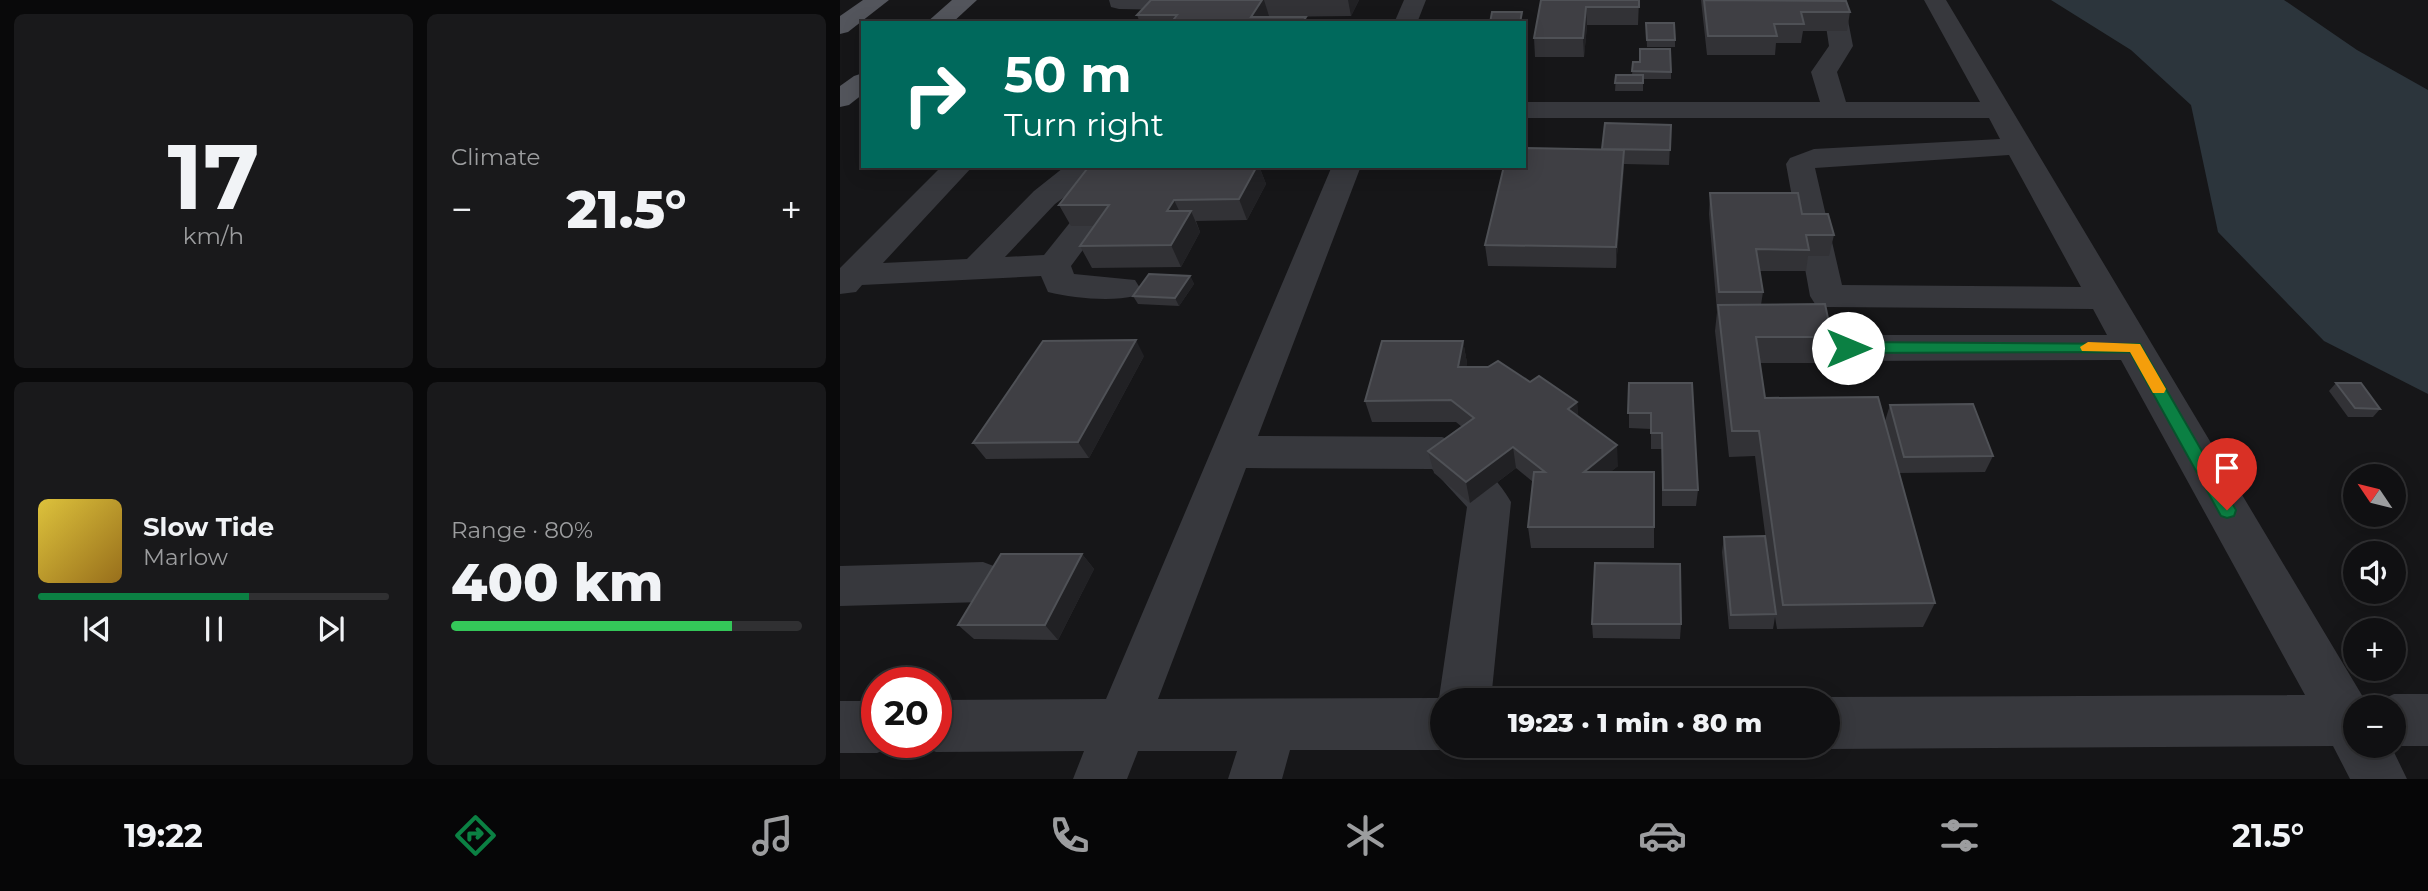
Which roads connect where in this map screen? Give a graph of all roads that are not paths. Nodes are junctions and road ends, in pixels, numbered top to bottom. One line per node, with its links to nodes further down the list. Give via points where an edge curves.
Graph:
1 (878, 0): 10 (main road)
2 (966, 0): 7 (main road)
3 (1415, 0): 9 (street)
4 (1833, 0): 15 (street, via 1841,46 1824,72)
5 (1935, 0): 14 (street)
6 (1115, 6): 8 (street, via 1190,4)
7 (940, 21)
8 (1176, 21)
9 (1406, 21)
10 (840, 27)
11 (861, 83): 12 (main road)
12 (840, 99)
13 (1526, 110): 15 (street)
14 (2000, 110): 15 (street); 16 (street)
15 (1836, 111)
16 (2021, 146): 23 (street); 23 (street, via 1814,158 1800,164 1827,296)
17 (957, 168): 21 (street)
18 (1346, 168): 26 (street)
19 (1054, 265): 20 (street); 20 (street, via 1121,178 1108,169 1084,170 1058,184); 22 (street, via 1060,284)
20 (976, 269): 21 (street)
21 (846, 281)
22 (1123, 288)
23 (2107, 298): 24 (street)
24 (2135, 347): 25 (street); 30 (street)
25 (1848, 348)
26 (1232, 452): 29 (street, via 1442,453 1489,502); 35 (street)
27 (983, 582): 28 (street)
28 (840, 586)
29 (1466, 688)
30 (2343, 695)
31 (2428, 720): 33 (street)
32 (1840, 723): 40 (street)
33 (2406, 723)
34 (1430, 724): 36 (street)
35 (1122, 725): 36 (street); 37 (street); 42 (street)
36 (1271, 725): 43 (street)
37 (952, 726)
38 (840, 727): 39 (street)
39 (861, 727)
40 (2343, 728)
41 (2373, 758): 44 (street)
42 (1100, 779)
43 (1255, 779)
44 (2380, 779)

